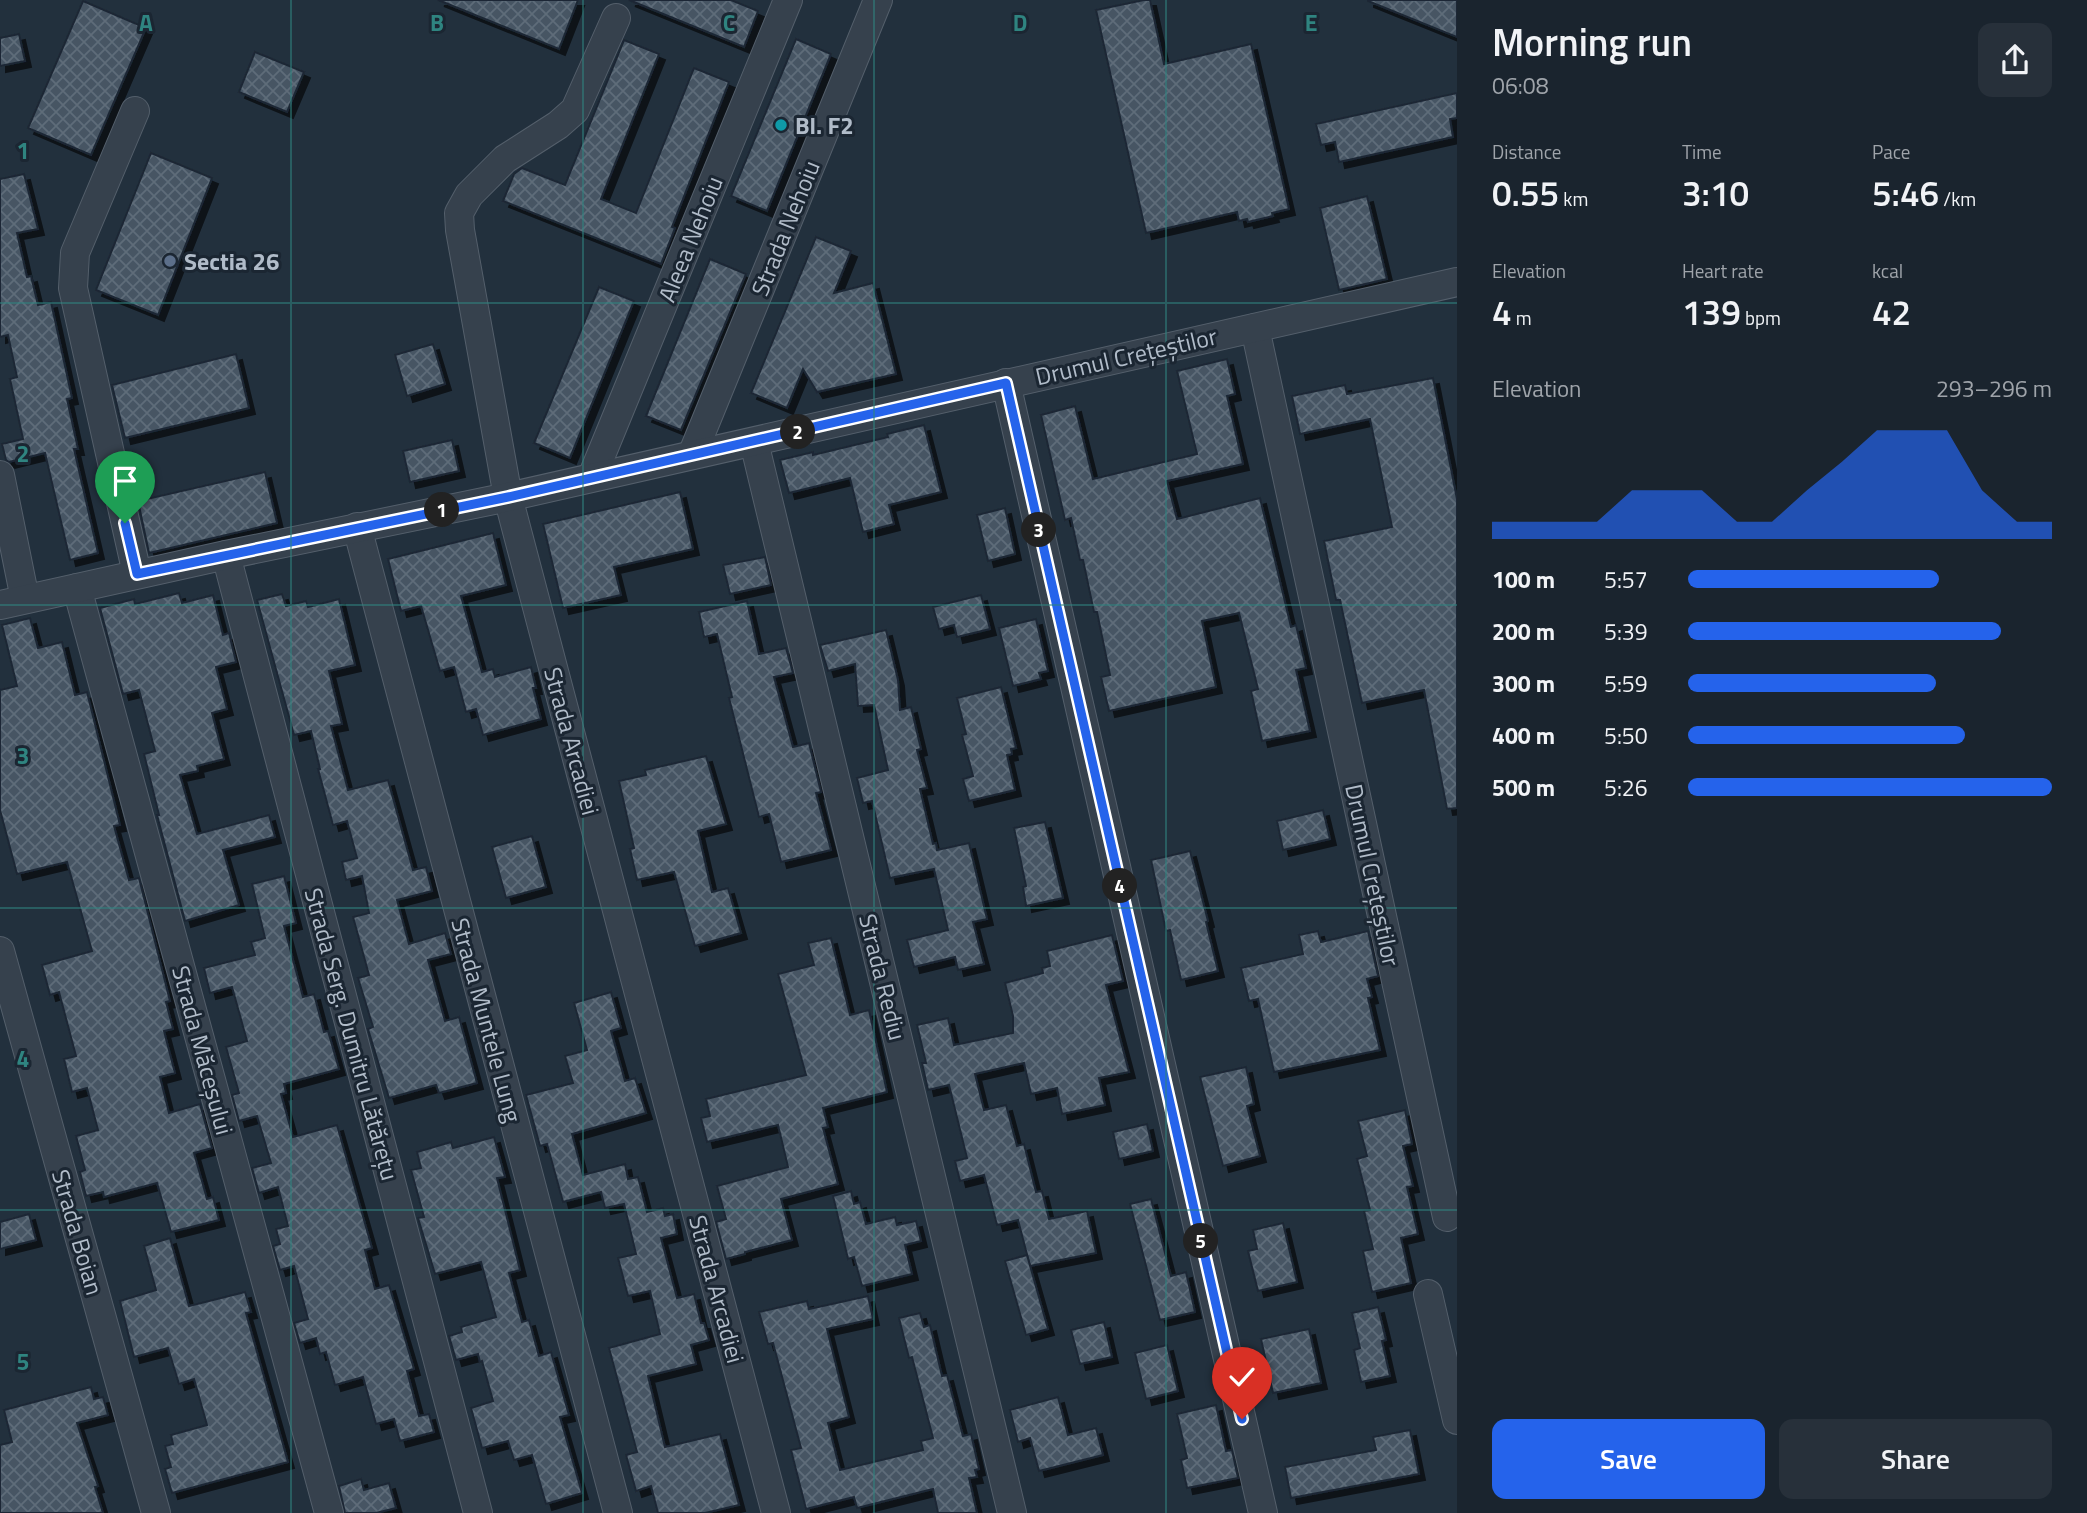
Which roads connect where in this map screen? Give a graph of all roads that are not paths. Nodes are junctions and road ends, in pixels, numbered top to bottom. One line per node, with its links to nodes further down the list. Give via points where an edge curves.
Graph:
1 (788, 0): 11 (street, Aleea Nehoiu)
2 (878, 0): 9 (street, Strada Nehoiu)
3 (616, 18): 12 (street, Strada Arcadiei, via 575,110 505,159 469,195 459,213)
4 (135, 111): 15 (street, via 75,253 72,271)
5 (1457, 282): 6 (street, Drumul Crețeștilor)
6 (1255, 328): 7 (street, Drumul Crețeștilor); 19 (street, Drumul Crețeștilor)
7 (1006, 383): 8 (street, Drumul Crețeștilor); 28 (street)
8 (754, 442): 9 (street, Drumul Crețeștilor); 27 (street, Strada Rediu)
9 (692, 455): 11 (street, Drumul Crețeștilor)
10 (0, 475): 17 (street)
11 (592, 477): 12 (street, Drumul Crețeștilor)
12 (508, 497): 13 (street, Drumul Crețeștilor); 26 (street, Strada Arcadiei)
13 (356, 527): 14 (street, Drumul Crețeștilor); 25 (street, Strada Muntele Lung)
14 (226, 555): 15 (street, Drumul Crețeștilor); 24 (street, Strada Serg. Dumitru Lătărețu)
15 (137, 574): 16 (street, Drumul Crețeștilor)
16 (77, 588): 17 (street, Drumul Crețeștilor); 23 (street, Strada Măceșului)
17 (13, 602)
18 (0, 951): 22 (street, Strada Boian)
19 (1447, 1217)
20 (1429, 1294): 21 (street)
21 (1457, 1420)
22 (156, 1513)
23 (329, 1513)
24 (478, 1513)
25 (618, 1513)
26 (776, 1513)
27 (1012, 1513)
28 (1263, 1513)

